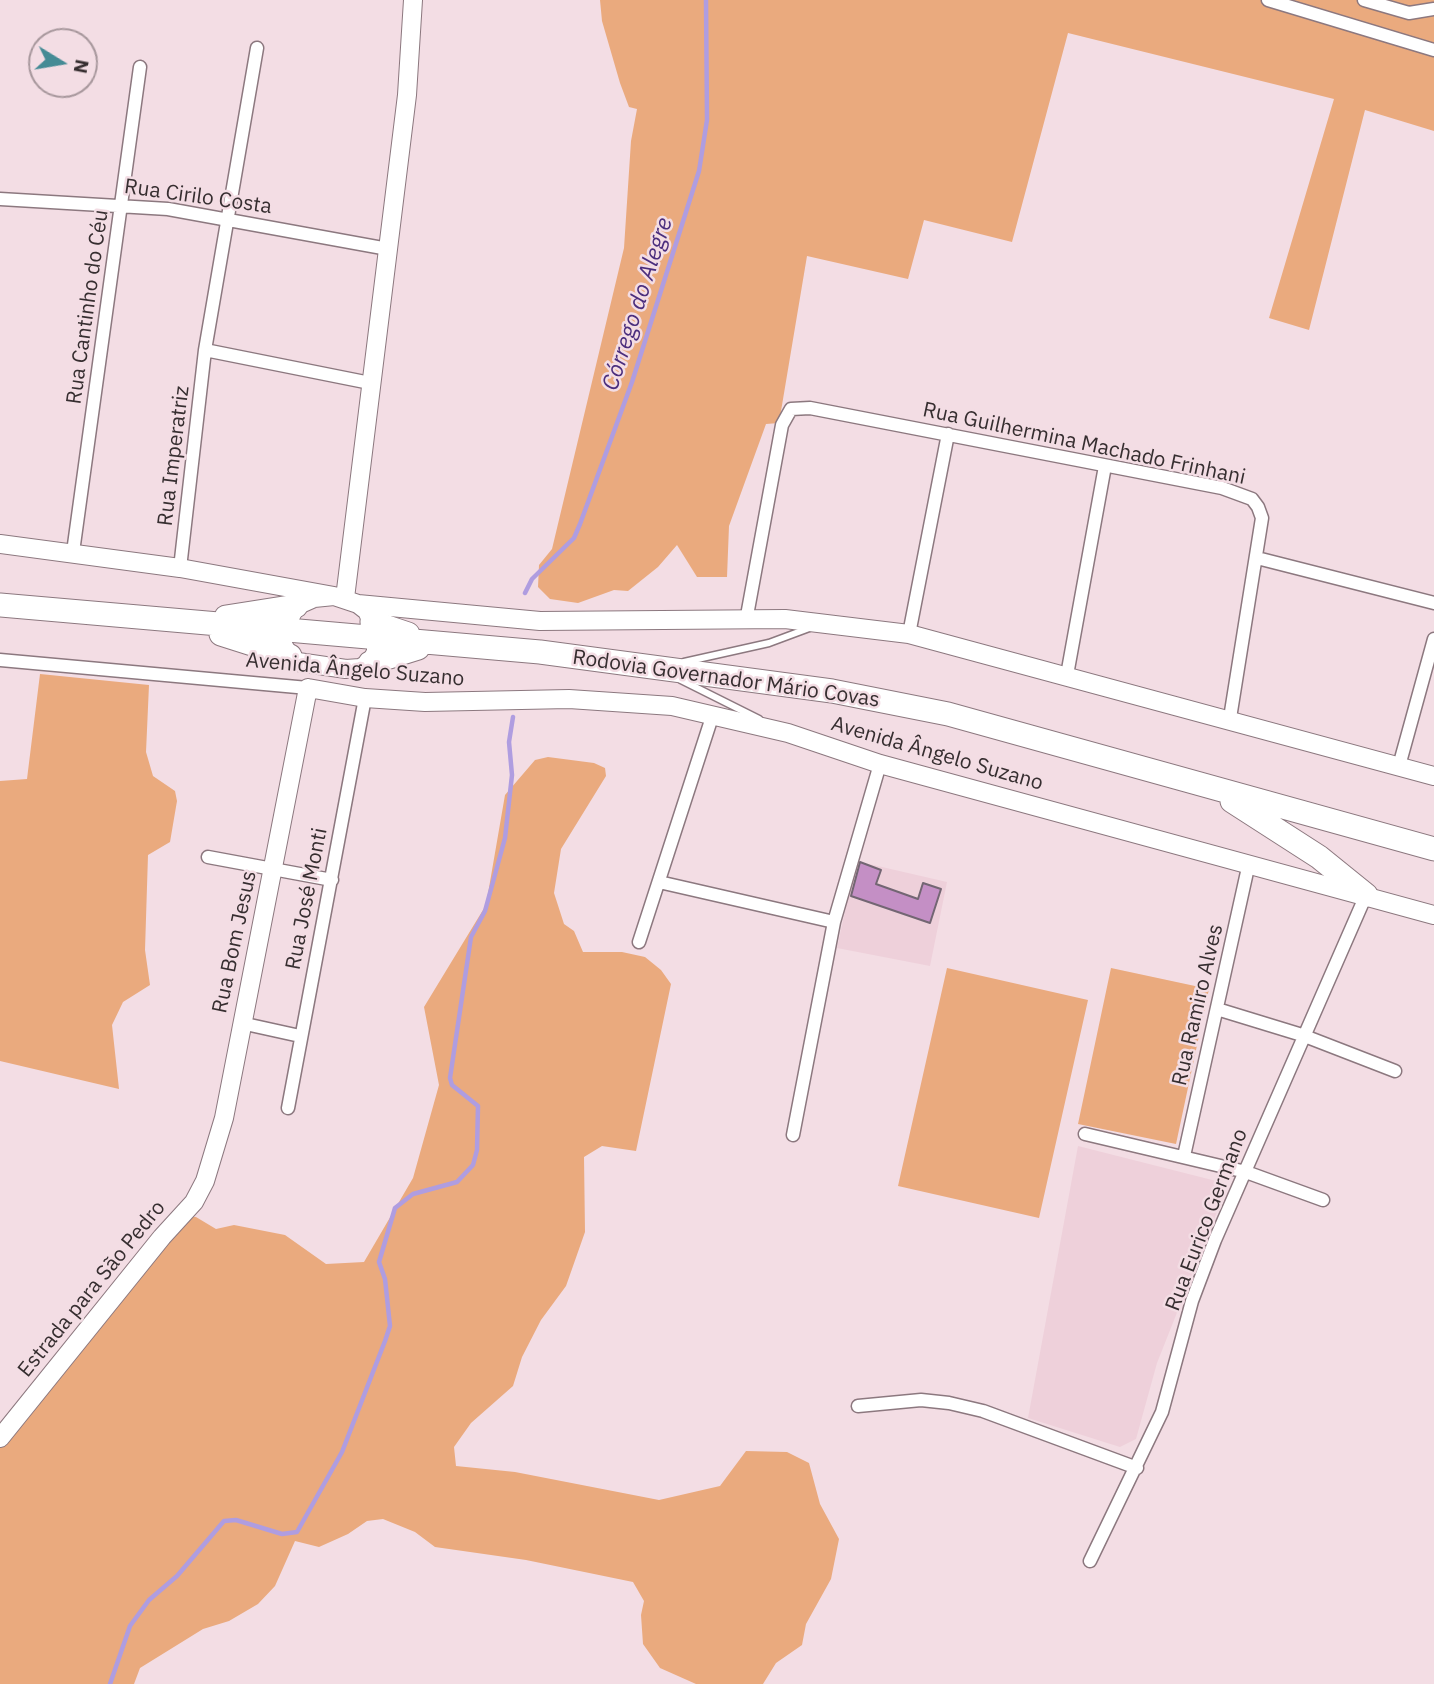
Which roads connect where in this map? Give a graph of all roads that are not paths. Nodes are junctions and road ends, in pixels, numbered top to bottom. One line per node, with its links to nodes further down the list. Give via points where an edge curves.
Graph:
1 (413, 0): 11 (main road, via 407,95)
2 (1268, 0): 6 (street)
3 (1364, 0): 4 (street, via 1409,13)
4 (1434, 9)
5 (257, 48): 10 (street, Rua Imperatriz)
6 (1434, 50)
7 (140, 67): 9 (street, Rua Cantinho do Céu)
8 (0, 200): 9 (street, Rua Cirilo Costa)
9 (122, 205): 10 (street, Rua Cirilo Costa); 17 (street, Rua Cantinho do Céu)
10 (229, 219): 11 (street, Rua Cirilo Costa); 12 (street, Rua Imperatriz)
11 (388, 249): 13 (main road)
12 (205, 350): 13 (street); 19 (street, Rua Imperatriz)
13 (370, 383): 20 (main road)
14 (947, 434): 15 (street, Rua Guilhermina Machado Frinhani); 24 (street, Rua Guilhermina Machado Frinhani, via 810,408 791,409 782,425); 29 (street)
15 (1105, 466): 18 (street, Rua Guilhermina Machado Frinhani, via 1222,488 1252,499 1262,518); 37 (street)
16 (0, 544): 17 (main road)
17 (73, 551): 19 (main road)
18 (1257, 558): 21 (street); 41 (street, Rua Guilhermina Machado Frinhani)
19 (180, 568): 20 (main road)
20 (346, 599): 23 (main road, via 314,598); 24 (main road, via 540,621); 28 (main road)
21 (1434, 603)
22 (0, 606): 25 (highway, Rodovia Governador Mário Covas)
23 (296, 606): 25 (highway); 27 (main road)
24 (746, 621): 26 (main road)
25 (192, 622): 27 (highway, Rodovia Governador Mário Covas); 32 (highway)
26 (825, 622): 29 (main road); 35 (lane, via 712,658)
27 (283, 631): 28 (highway, Rodovia Governador Mário Covas); 32 (main road, via 283,645)
28 (375, 631): 31 (highway, Rodovia Governador Mário Covas); 34 (main road, via 376,652)
29 (909, 634): 37 (main road)
30 (1434, 639): 44 (street)
31 (434, 643): 34 (highway); 35 (highway, Rodovia Governador Mário Covas)
32 (294, 659): 36 (main road); 38 (main road)
33 (0, 660): 38 (street, Avenida Ângelo Suzano)
34 (370, 663): 36 (main road, via 360,668)
35 (654, 666): 42 (lane); 46 (highway, Rodovia Governador Mário Covas, via 832,691 948,714)
36 (332, 668): 38 (main road)
37 (1067, 675): 41 (main road)
38 (308, 688): 39 (main road, Avenida Ângelo Suzano); 50 (main road, Rua Bom Jesus)
39 (365, 698): 40 (main road, Avenida Ângelo Suzano, via 472,703 634,701); 51 (street, Rua José Monti)
40 (713, 714): 42 (main road, Avenida Ângelo Suzano); 52 (street)
41 (1230, 718): 44 (main road)
42 (788, 733): 43 (main road, Avenida Ângelo Suzano)
43 (880, 764): 49 (main road, Avenida Ângelo Suzano); 55 (street)
44 (1399, 766): 45 (main road)
45 (1434, 776)
46 (1209, 787): 47 (highway, Rodovia Governador Mário Covas); 53 (highway, via 1319,857)
47 (1434, 849)
48 (208, 857): 50 (street)
49 (1249, 863): 53 (main road, Avenida Ângelo Suzano); 57 (street, Rua Ramiro Alves)
50 (274, 868): 51 (street); 58 (main road, Rua Bom Jesus)
51 (332, 880): 60 (street, Rua José Monti)
52 (659, 882): 55 (street); 56 (street)
53 (1366, 895): 54 (main road, Avenida Ângelo Suzano); 59 (street, Rua Eurico Germano)
54 (1434, 915)
55 (834, 922): 64 (street)
56 (639, 942)
57 (1217, 1009): 59 (street); 65 (street, Rua Ramiro Alves)
58 (241, 1023): 60 (street); 68 (main road, Rua Bom Jesus, via 215,1155)
59 (1302, 1035): 61 (street); 66 (street, Rua Eurico Germano)
60 (300, 1036): 62 (street, Rua José Monti)
61 (1395, 1071)
62 (288, 1108)
63 (1085, 1134): 65 (street)
64 (793, 1135)
65 (1184, 1156): 66 (street)
66 (1245, 1172): 67 (street); 71 (street, Rua Eurico Germano, via 1192,1301 1162,1412)
67 (1322, 1200)
68 (194, 1202): 70 (main road, Estrada para São Pedro)
69 (858, 1406): 71 (street, via 949,1402)
70 (0, 1438)
71 (1137, 1468): 72 (street, Rua Eurico Germano)
72 (1090, 1562)

